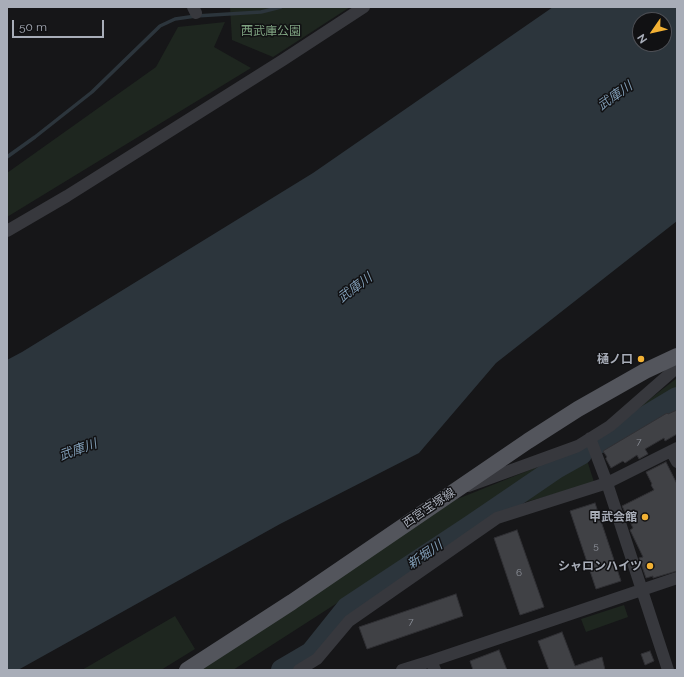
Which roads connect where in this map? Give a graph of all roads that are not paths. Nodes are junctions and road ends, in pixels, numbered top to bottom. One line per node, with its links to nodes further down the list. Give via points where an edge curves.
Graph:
1 (364, 7): 2 (street, via 67,196)
2 (7, 231)
3 (677, 356): 9 (main road, 西宮宝塚線, via 578,409)
4 (677, 366): 5 (street, via 610,426)
5 (590, 438): 8 (street); 9 (street, via 578,446)
6 (674, 450): 7 (street); 8 (street)
7 (677, 462)
8 (607, 483): 11 (street); 14 (street, via 497,518 349,621 317,659)
9 (450, 493): 13 (main road, 西宮宝塚線, via 292,602)
10 (677, 578): 11 (street)
11 (642, 589): 12 (street); 16 (street)
12 (433, 666): 15 (street)
13 (187, 670)
14 (299, 670)
15 (402, 670)
16 (668, 670)

